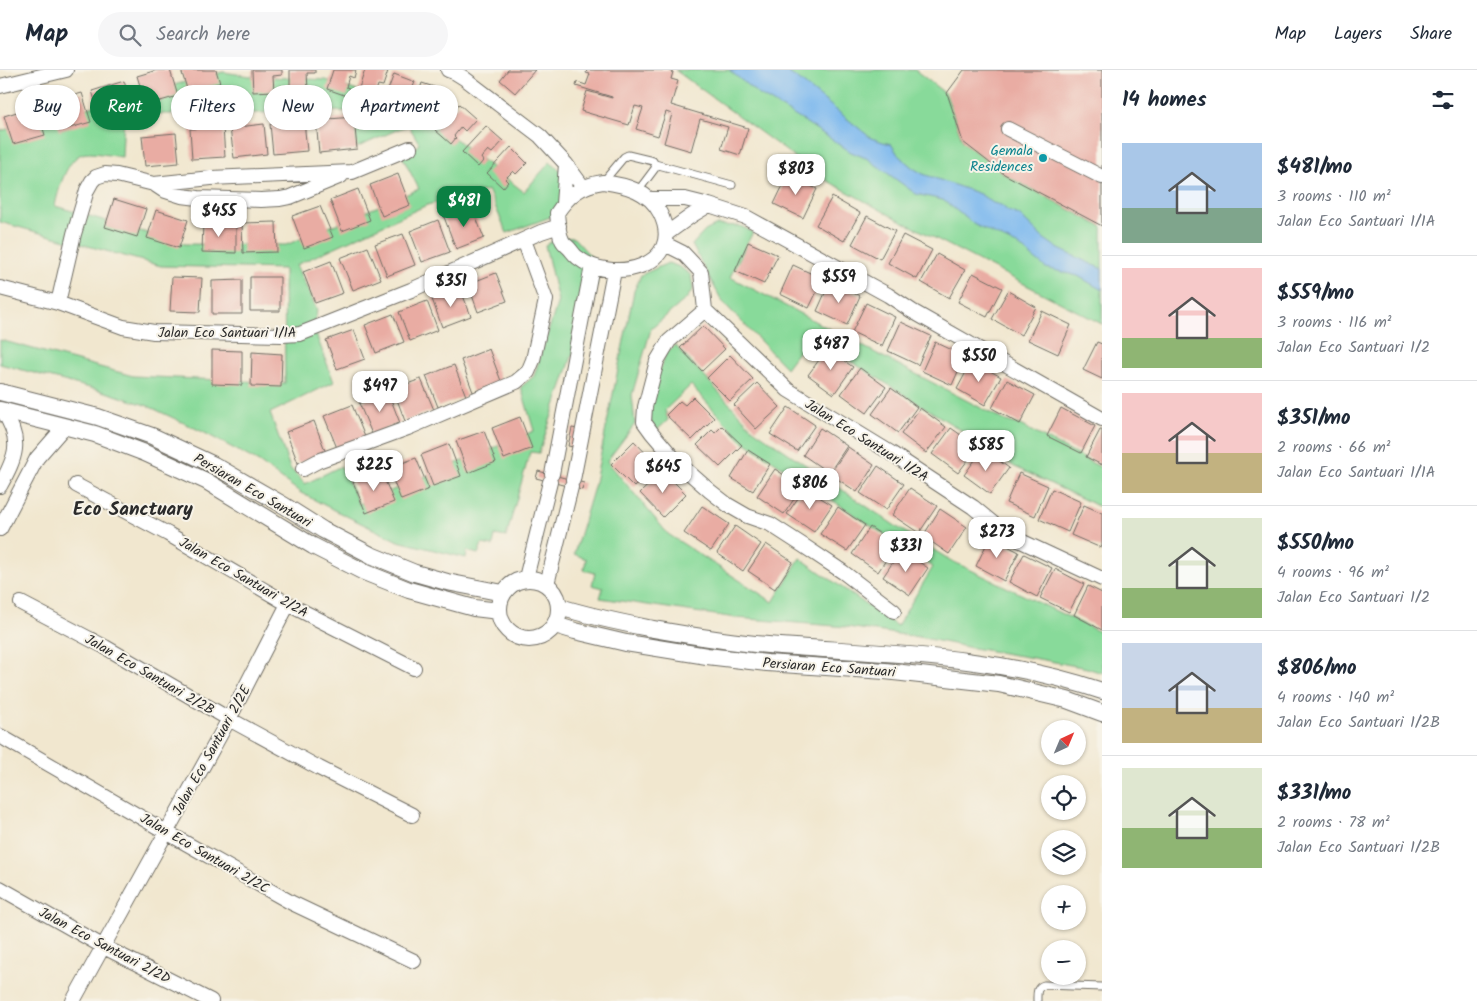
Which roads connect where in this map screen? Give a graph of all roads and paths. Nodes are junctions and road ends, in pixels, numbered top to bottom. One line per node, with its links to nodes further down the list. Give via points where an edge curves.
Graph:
1 (66, 70): 3 (street)
2 (448, 70): 6 (street, via 456,72 540,136)
3 (0, 86)
4 (1008, 129): 9 (street)
5 (410, 148): 8 (street)
6 (566, 164): 13 (street); 16 (street)
7 (656, 164): 10 (lane, via 628,155); 12 (lane); 14 (lane)
8 (352, 172): 11 (street, via 211,178); 11 (street, via 280,199 182,196)
9 (1102, 176)
10 (603, 182): 13 (street); 14 (street)
11 (154, 184): 26 (street, via 105,174 92,181 74,234)
12 (732, 186)
13 (583, 187): 16 (street)
14 (638, 191): 15 (street)
15 (650, 199): 17 (street, via 685,199); 19 (street, via 662,217)
16 (563, 204): 18 (street, via 557,213)
17 (709, 205): 19 (street); 30 (street, via 746,217)
18 (559, 226): 20 (street, Jalan Eco Santuari 1/1A); 23 (street, via 562,239 577,257)
19 (665, 239): 21 (street); 22 (street, via 660,253)
20 (524, 240): 26 (street, Jalan Eco Santuari 1/1A, via 300,334 154,332 122,327); 35 (street, via 546,300 528,372 516,382)
21 (682, 253): 22 (street); 27 (street, via 701,272)
22 (651, 261): 24 (street, via 632,270)
23 (592, 266): 24 (street); 32 (street)
24 (614, 271): 33 (street)
25 (0, 288): 26 (street, Jalan Eco Santuari 1/1A)
26 (58, 303)
27 (705, 310): 41 (street, Jalan Eco Santuari 1/2A, via 788,390 899,458 1006,534); 48 (street, via 669,341 657,361 644,422 676,461 728,505 770,524 843,572)
28 (0, 392): 43 (street, Persiaran Eco Santuari, via 98,417 152,436 214,465 371,555 447,582)
29 (2, 411): 31 (street, Persiaran Eco Santuari); 34 (street, via 16,442)
30 (1102, 419)
31 (65, 426): 36 (street, via 37,458); 47 (street, Persiaran Eco Santuari, via 145,453 206,480 313,546 364,572 409,590 474,608)
32 (556, 456): 33 (street); 40 (street)
33 (578, 461): 42 (street)
34 (11, 466): 36 (street); 38 (street)
35 (303, 468)
36 (29, 475): 39 (street)
37 (76, 485): 45 (street, Jalan Eco Santuari 2/2A)
38 (0, 486)
39 (0, 529)
40 (526, 578): 42 (street); 43 (street, via 509,585)
41 (1102, 579)
42 (547, 584): 46 (street, via 554,590)
43 (503, 592): 47 (street)
44 (22, 603): 53 (street, Jalan Eco Santuari 2/2B)
45 (288, 604): 50 (street, Jalan Eco Santuari 2/2A); 53 (street, Jalan Eco Santuari 2/2E)
46 (560, 607): 49 (street); 51 (street, Persiaran Eco Santuari, via 709,639 886,652 1002,665)
47 (499, 611): 49 (street, via 506,628 522,638 540,637)
48 (894, 611)
49 (555, 625): 52 (street, Persiaran Eco Santuari, via 626,643 707,656 999,684 1067,700)
50 (414, 668)
51 (1102, 691)
52 (1102, 713)
53 (229, 719): 55 (street, Jalan Eco Santuari 2/2B); 56 (street, Jalan Eco Santuari 2/2E)
54 (0, 736): 56 (street, Jalan Eco Santuari 2/2C)
55 (412, 815)
56 (166, 832): 58 (street, Jalan Eco Santuari 2/2E); 59 (street, Jalan Eco Santuari 2/2C, via 292,902)
57 (0, 888): 58 (street, Jalan Eco Santuari 2/2D)
58 (104, 947): 61 (street, Jalan Eco Santuari 2/2E); 62 (street, Jalan Eco Santuari 2/2D)
59 (414, 961)
60 (1102, 987): 63 (lane, via 1044,984 1037,990)
61 (73, 1001)
62 (211, 1001)
63 (1037, 1001)

